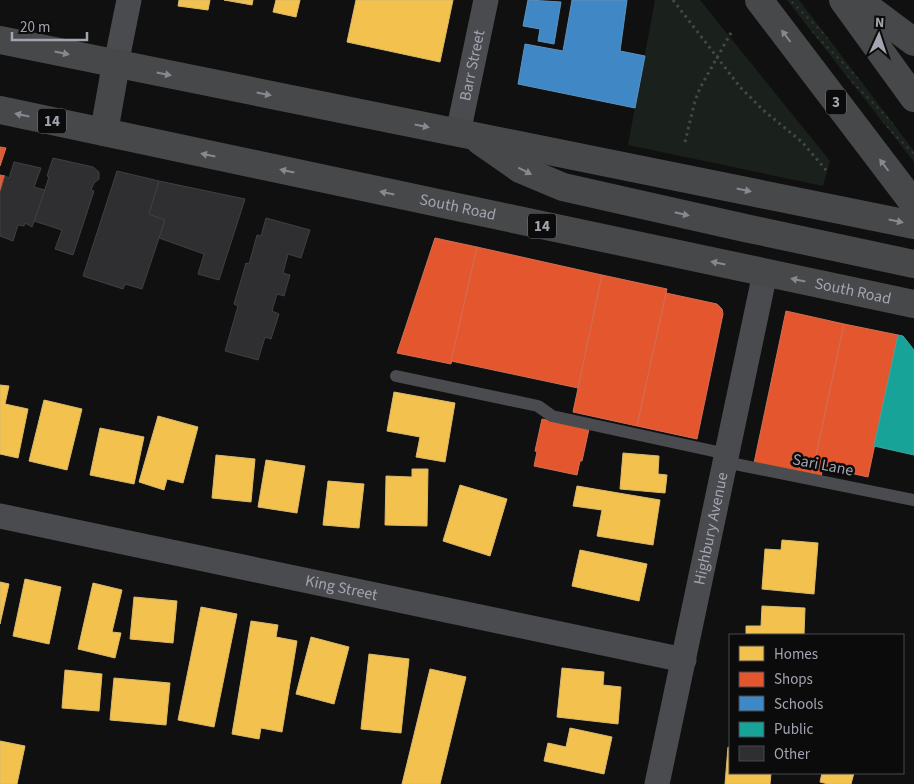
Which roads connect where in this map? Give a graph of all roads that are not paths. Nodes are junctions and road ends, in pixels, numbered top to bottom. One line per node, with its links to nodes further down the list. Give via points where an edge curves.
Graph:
1 (129, 0): 8 (street)
2 (486, 0): 12 (street, Barr Street)
3 (759, 0): 14 (main road, 3, one-way to 3)
4 (843, 0): 9 (main road)
5 (858, 0): 7 (main road)
6 (0, 40): 8 (main road, one-way to 8)
7 (914, 42)
8 (116, 64): 11 (main road); 12 (main road, one-way to 12)
9 (914, 98)
10 (0, 110): 11 (main road, South Road / 14, one-way to 10)
11 (104, 132): 17 (main road, South Road / 14, one-way to 11)
12 (464, 134): 13 (main road, one-way to 13, via 527,172); 15 (main road, one-way to 15)
13 (584, 192): 16 (main road, one-way to 16); 17 (main road)
14 (914, 204)
15 (914, 225)
16 (745, 228): 18 (main road); 19 (main road, via 760,252)
17 (575, 232): 19 (main road, South Road / 14, one-way to 17)
18 (914, 264)
19 (765, 273): 20 (main road, South Road / 14, one-way to 19); 22 (street, Highbury Avenue)
20 (914, 304)
21 (396, 376): 22 (lane, Sari Lane, via 538,406 552,416)
22 (726, 458): 23 (lane, Sari Lane); 25 (street, Highbury Avenue)
23 (914, 500)
24 (0, 516): 25 (street, King Street)
25 (684, 660): 26 (street, Highbury Avenue)
26 (657, 784)

